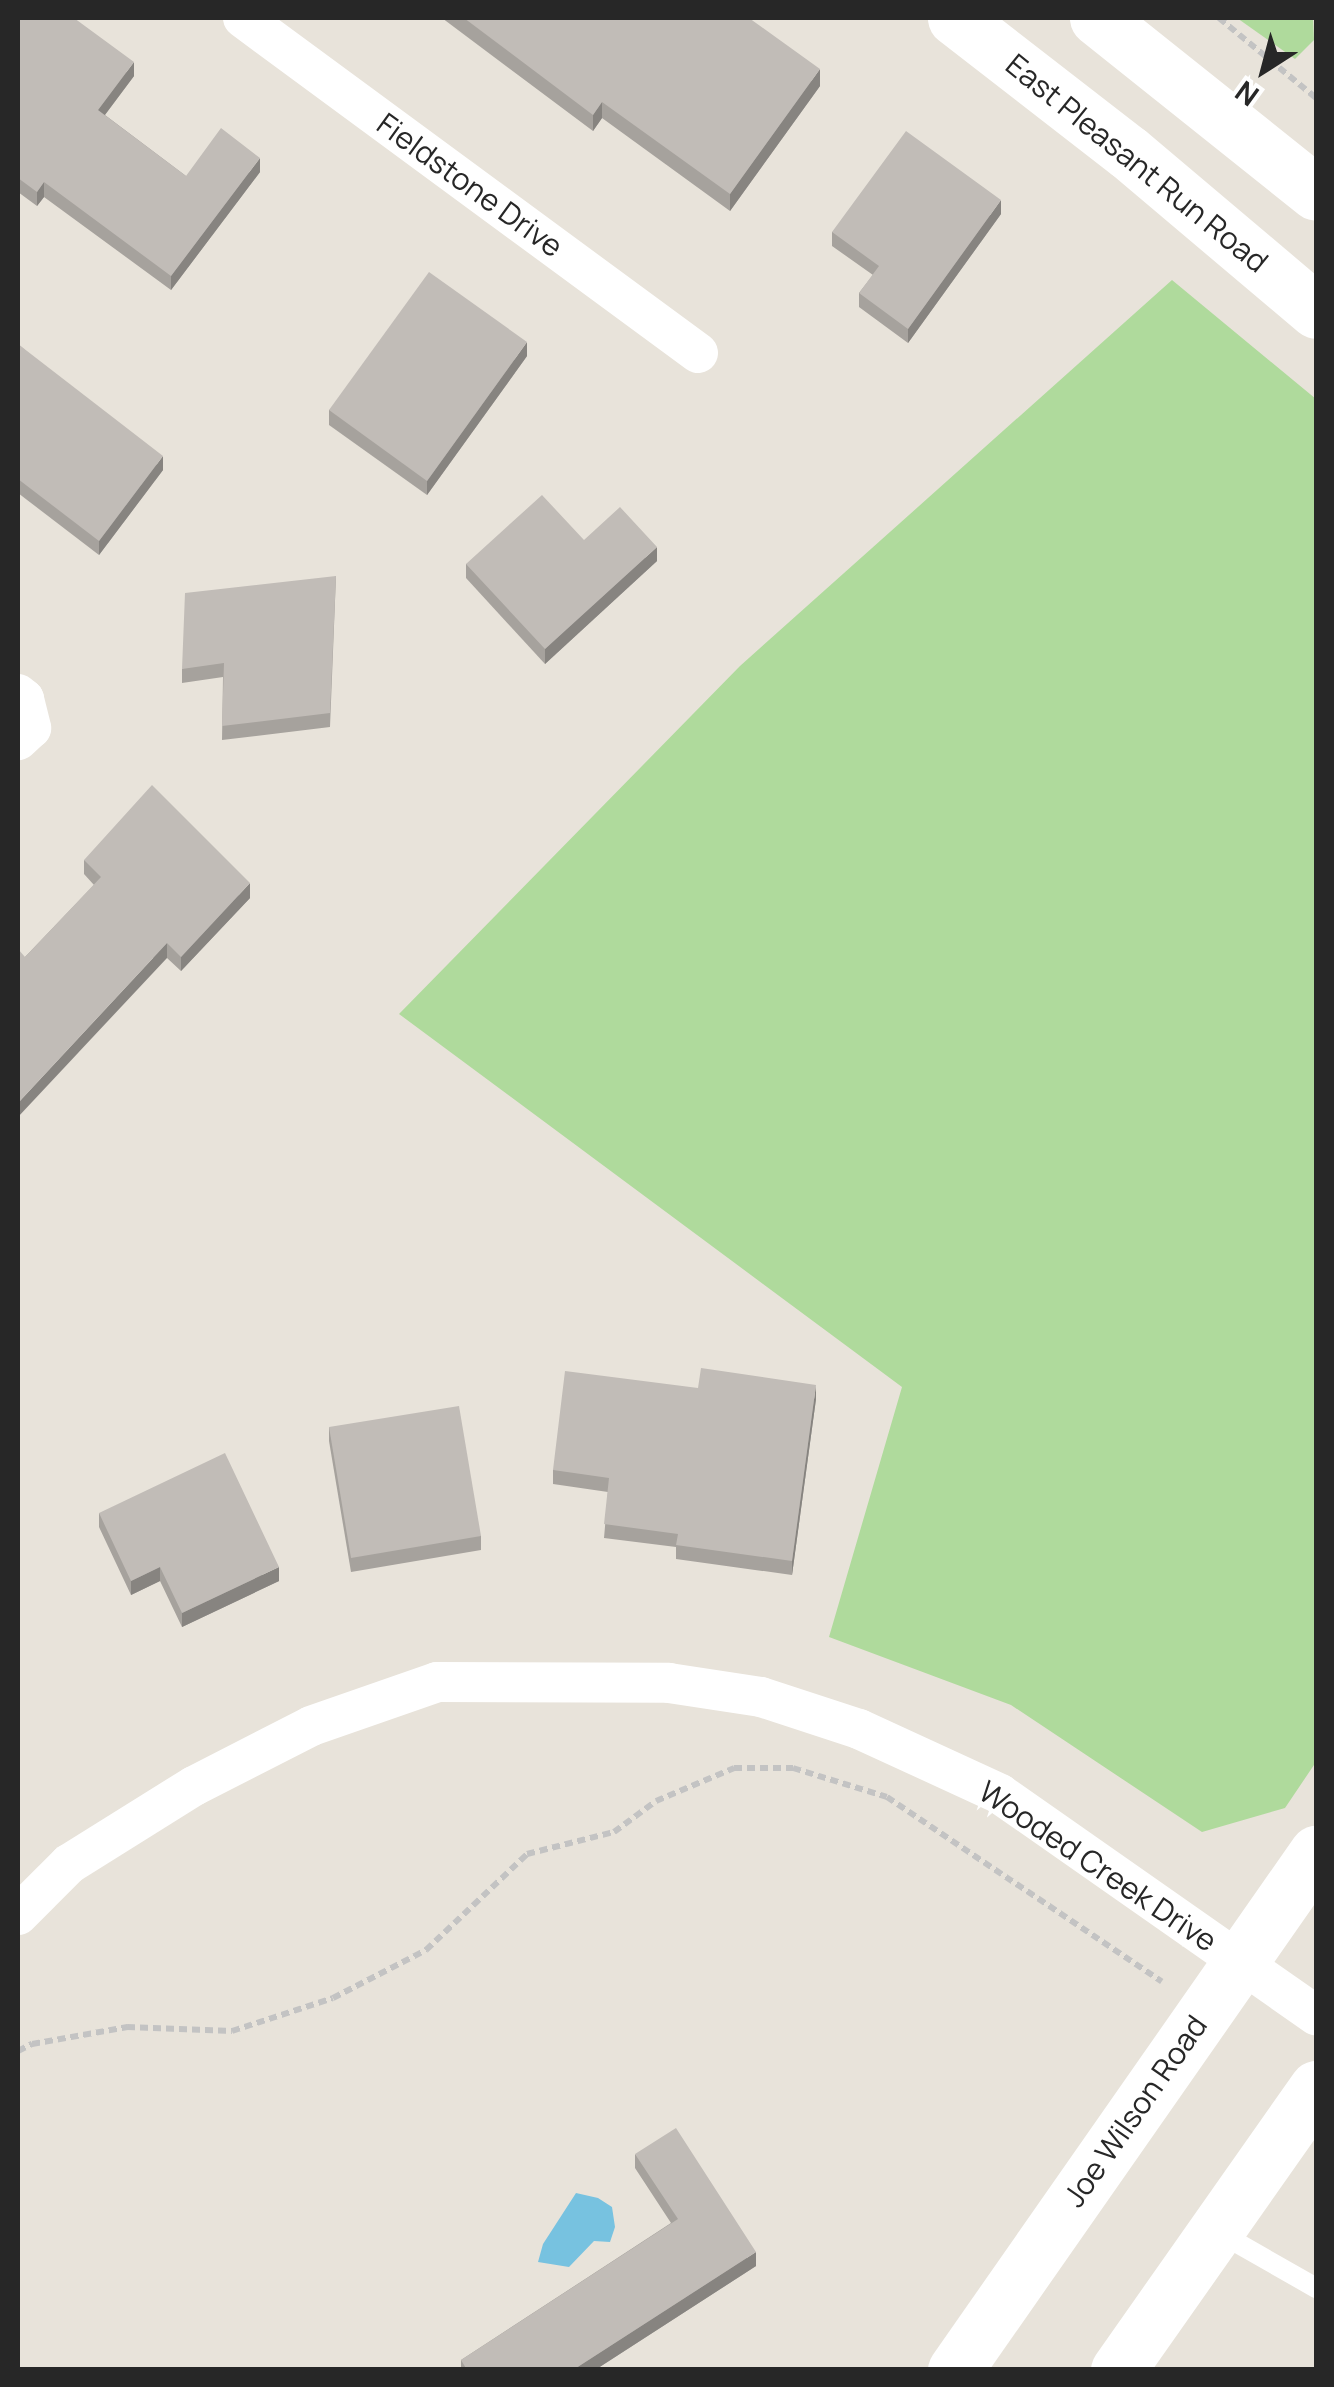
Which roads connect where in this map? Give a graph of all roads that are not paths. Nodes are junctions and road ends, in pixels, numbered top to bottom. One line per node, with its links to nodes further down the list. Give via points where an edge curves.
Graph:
1 (242, 18): 6 (street, Fieldstone Drive)
2 (955, 18): 5 (main road, East Pleasant Run Road)
3 (1097, 18): 4 (main road)
4 (1316, 192)
5 (1316, 311)
6 (698, 353)
7 (21, 696): 8 (street, via 30,728)
8 (18, 740)
9 (1316, 1853): 11 (main road, Joe Wilson Road)
10 (18, 1916): 11 (street, Wooded Creek Drive, via 69,1864 194,1786 311,1726 436,1682 668,1683 761,1697 860,1729 1000,1794)
11 (1239, 1961): 12 (street, Wooded Creek Drive); 16 (main road, Joe Wilson Road)
12 (1316, 2016)
13 (1316, 2088): 14 (main road)
14 (1216, 2231): 15 (lane); 17 (main road)
15 (1316, 2288)
16 (955, 2370)
17 (1118, 2370)

